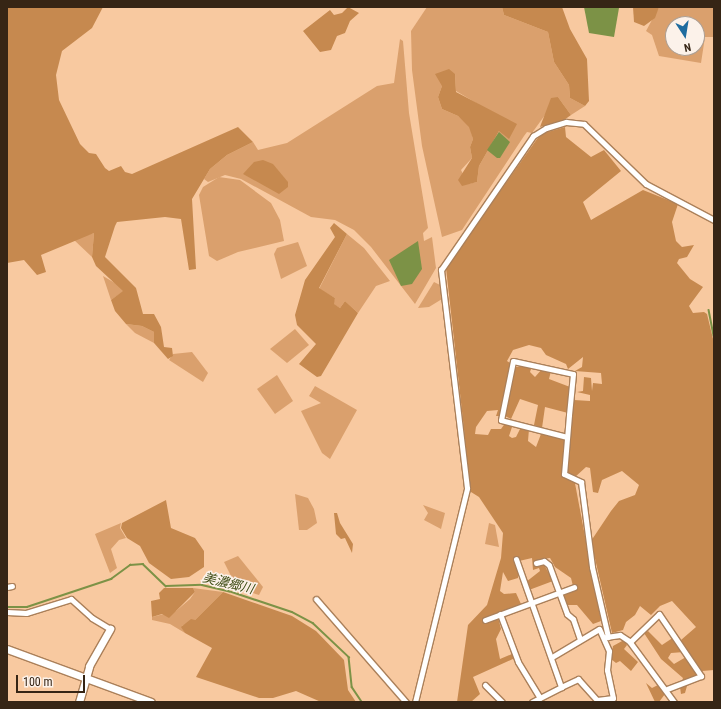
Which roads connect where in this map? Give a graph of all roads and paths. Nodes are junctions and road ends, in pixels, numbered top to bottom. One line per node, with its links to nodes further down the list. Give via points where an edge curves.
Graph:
1 (714, 220): 28 (street, via 646,184 584,124 566,122 546,128 533,136 441,270 467,488)
2 (567, 437): 2 (street, via 573,374 513,361 502,420); 12 (street, via 564,474 581,482 592,568)
3 (516, 559): 8 (street)
4 (536, 563): 6 (street, via 547,562)
5 (574, 587): 6 (street)
6 (559, 592): 8 (street); 16 (street)
7 (316, 599): 27 (street)
8 (531, 603): 10 (street); 19 (street)
9 (7, 612): 13 (street, via 26,613 72,597 92,618)
10 (500, 614): 11 (street); 24 (street, via 518,662)
11 (485, 620)
12 (606, 625): 14 (street); 15 (street)
13 (110, 629): 20 (main road, via 89,666)
14 (599, 629): 15 (street); 16 (street)
15 (607, 637): 17 (street, via 620,635); 22 (street, via 613,698 597,700 578,679)
16 (580, 639): 19 (street)
17 (630, 642): 23 (street); 23 (street, via 659,614 701,676)
18 (7, 649): 20 (main road)
19 (552, 657): 22 (street)
20 (86, 678): 25 (main road); 26 (main road)
21 (485, 685): 29 (street)
22 (561, 687): 24 (street)
23 (667, 689): 31 (street)
24 (540, 698): 30 (street)
25 (79, 702)
26 (152, 702)
27 (406, 702)
28 (415, 702)
29 (502, 702)
30 (532, 702)
31 (674, 702)

